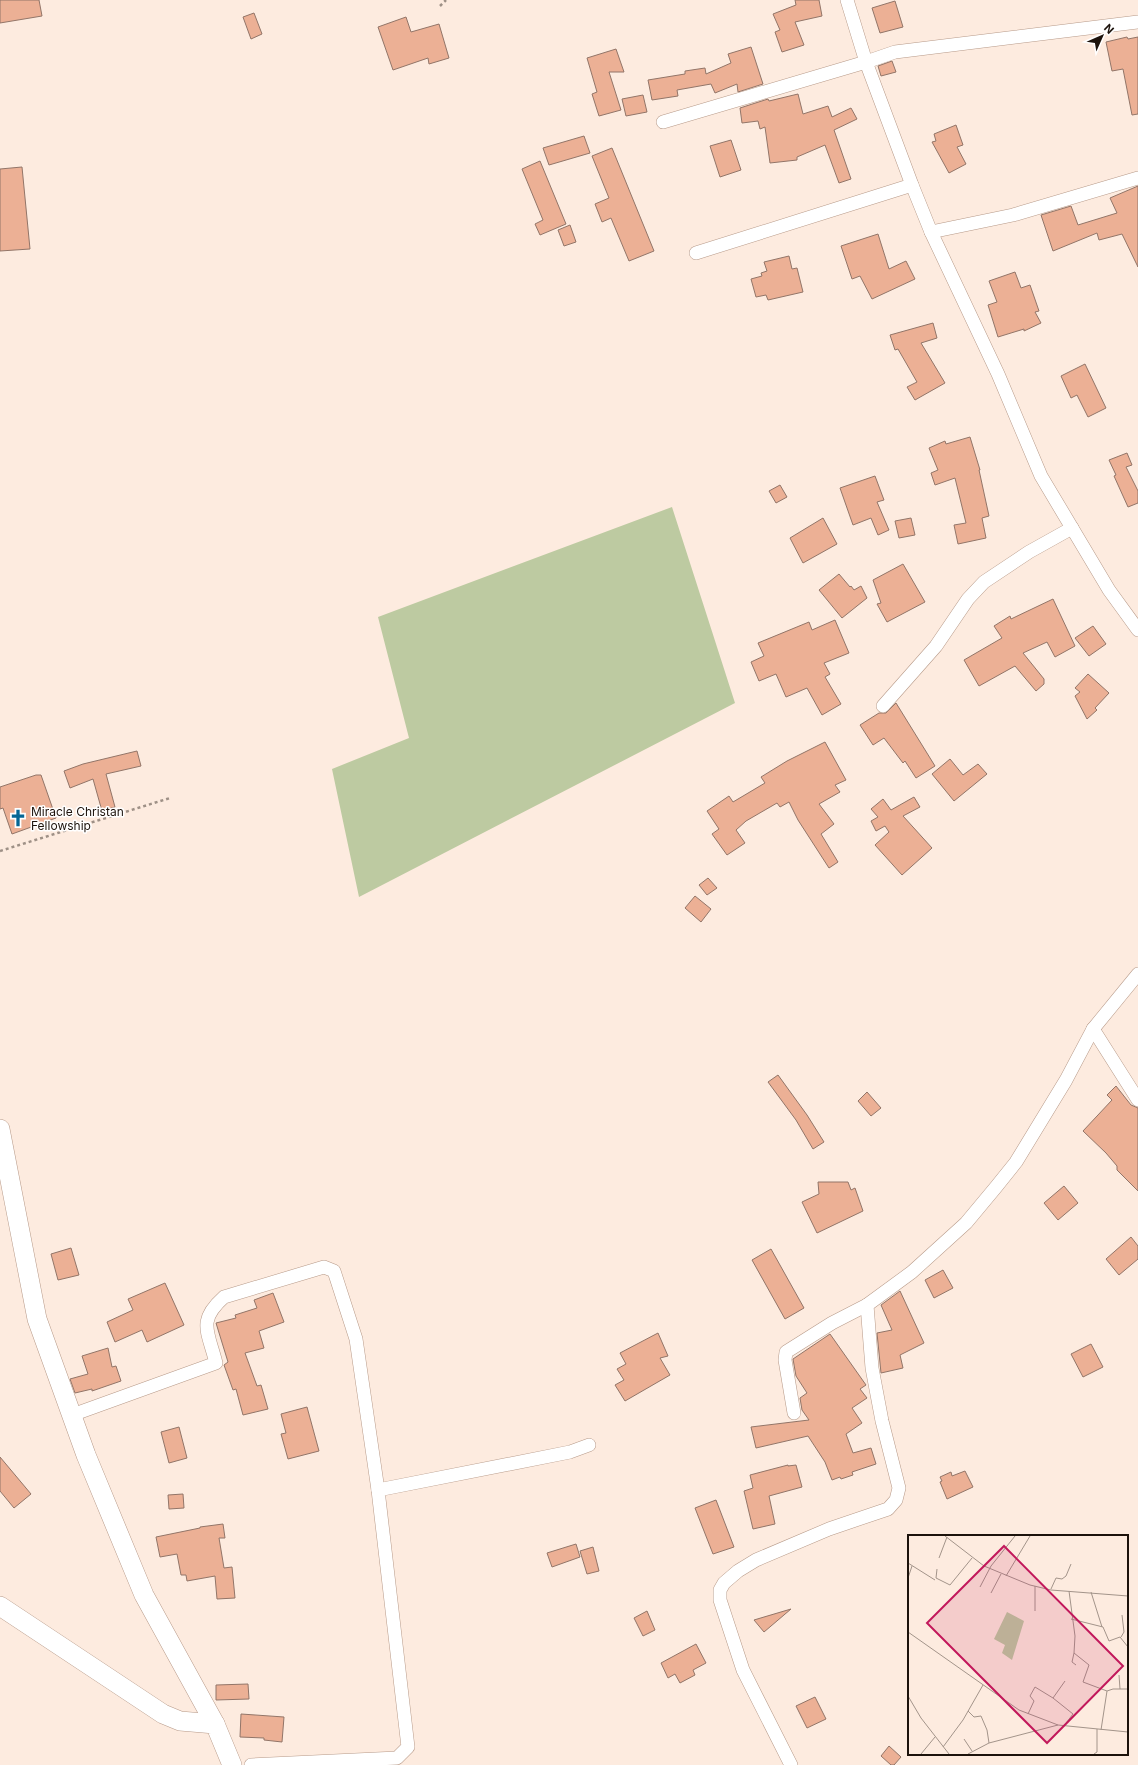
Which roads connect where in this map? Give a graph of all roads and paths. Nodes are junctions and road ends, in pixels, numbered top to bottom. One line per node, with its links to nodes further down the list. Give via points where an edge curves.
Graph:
1 (446, 0): 3 (path)
2 (847, 0): 5 (street)
3 (440, 6)
4 (1138, 22): 5 (street, via 895,52)
5 (866, 62): 6 (street); 8 (street)
6 (662, 122)
7 (1138, 178): 9 (street, via 1013,215)
8 (912, 185): 9 (street); 10 (street)
9 (931, 232): 11 (street, via 998,374 1041,476)
10 (696, 253)
11 (1072, 528): 12 (street, via 1109,590); 13 (street, via 1029,552 984,582 968,599 936,646)
12 (1138, 630)
13 (883, 706)
14 (170, 798): 15 (path)
15 (0, 851)
16 (1138, 974): 17 (street)
17 (1093, 1029): 18 (street); 20 (street, via 1066,1080 1016,1162 996,1188 966,1223 939,1248 912,1272)
18 (1138, 1100)
19 (0, 1129): 22 (street, via 37,1319)
20 (867, 1305): 21 (street, via 787,1350 785,1360); 29 (street, via 872,1368 898,1488 896,1500 888,1509 829,1529 756,1560 738,1571 720,1590 720,1600 743,1670)
21 (794, 1413)
22 (72, 1414): 24 (street, via 216,1363 206,1321 211,1308 224,1297 324,1267 334,1271 356,1339); 26 (street, via 144,1596)
23 (589, 1445): 24 (street, via 570,1452)
24 (378, 1490): 28 (street, via 408,1747 397,1758)
25 (0, 1606): 26 (street, via 163,1714 180,1720)
26 (215, 1724): 27 (street)
27 (232, 1765)
28 (251, 1765)
29 (791, 1765)

